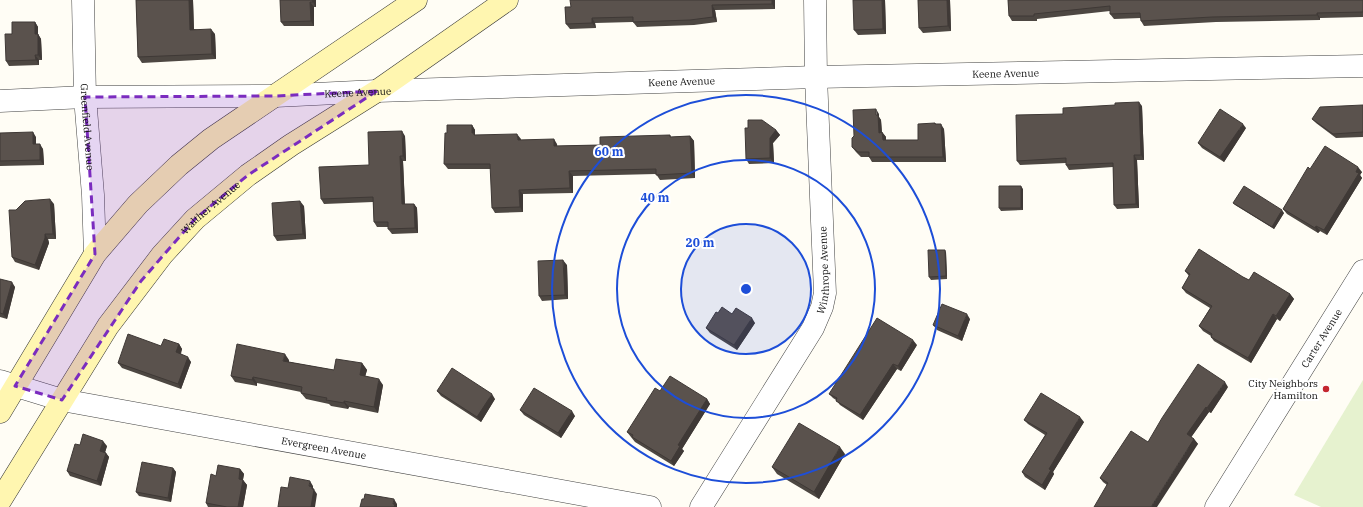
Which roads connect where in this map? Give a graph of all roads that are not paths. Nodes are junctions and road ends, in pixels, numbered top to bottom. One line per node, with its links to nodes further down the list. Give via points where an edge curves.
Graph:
1 (83, 0): 9 (street, Greenfield Avenue)
2 (416, 0): 8 (main road)
3 (507, 0): 7 (main road, Walther Avenue)
4 (815, 0): 6 (street, Winthrope Avenue)
5 (1363, 66): 6 (street, Keene Avenue)
6 (816, 77): 7 (street, Keene Avenue); 18 (street, Winthrope Avenue, via 824,286 822,307 813,328)
7 (377, 91): 8 (street, Keene Avenue); 14 (main road, Walther Avenue, via 254,170 195,219 141,281 108,326)
8 (275, 96): 9 (street, Keene Avenue); 11 (main road, via 211,139 179,165 138,204)
9 (85, 97): 10 (street, Keene Avenue); 11 (street, Greenfield Avenue)
10 (0, 101)
11 (95, 254): 13 (main road)
12 (1363, 270): 19 (street, Carter Avenue)
13 (8, 383): 14 (street, Evergreen Avenue); 15 (main road)
14 (62, 400): 16 (main road, Walther Avenue); 17 (street, Evergreen Avenue)
15 (0, 412)
16 (0, 500)
17 (650, 507)
18 (701, 507)
19 (1216, 507)

